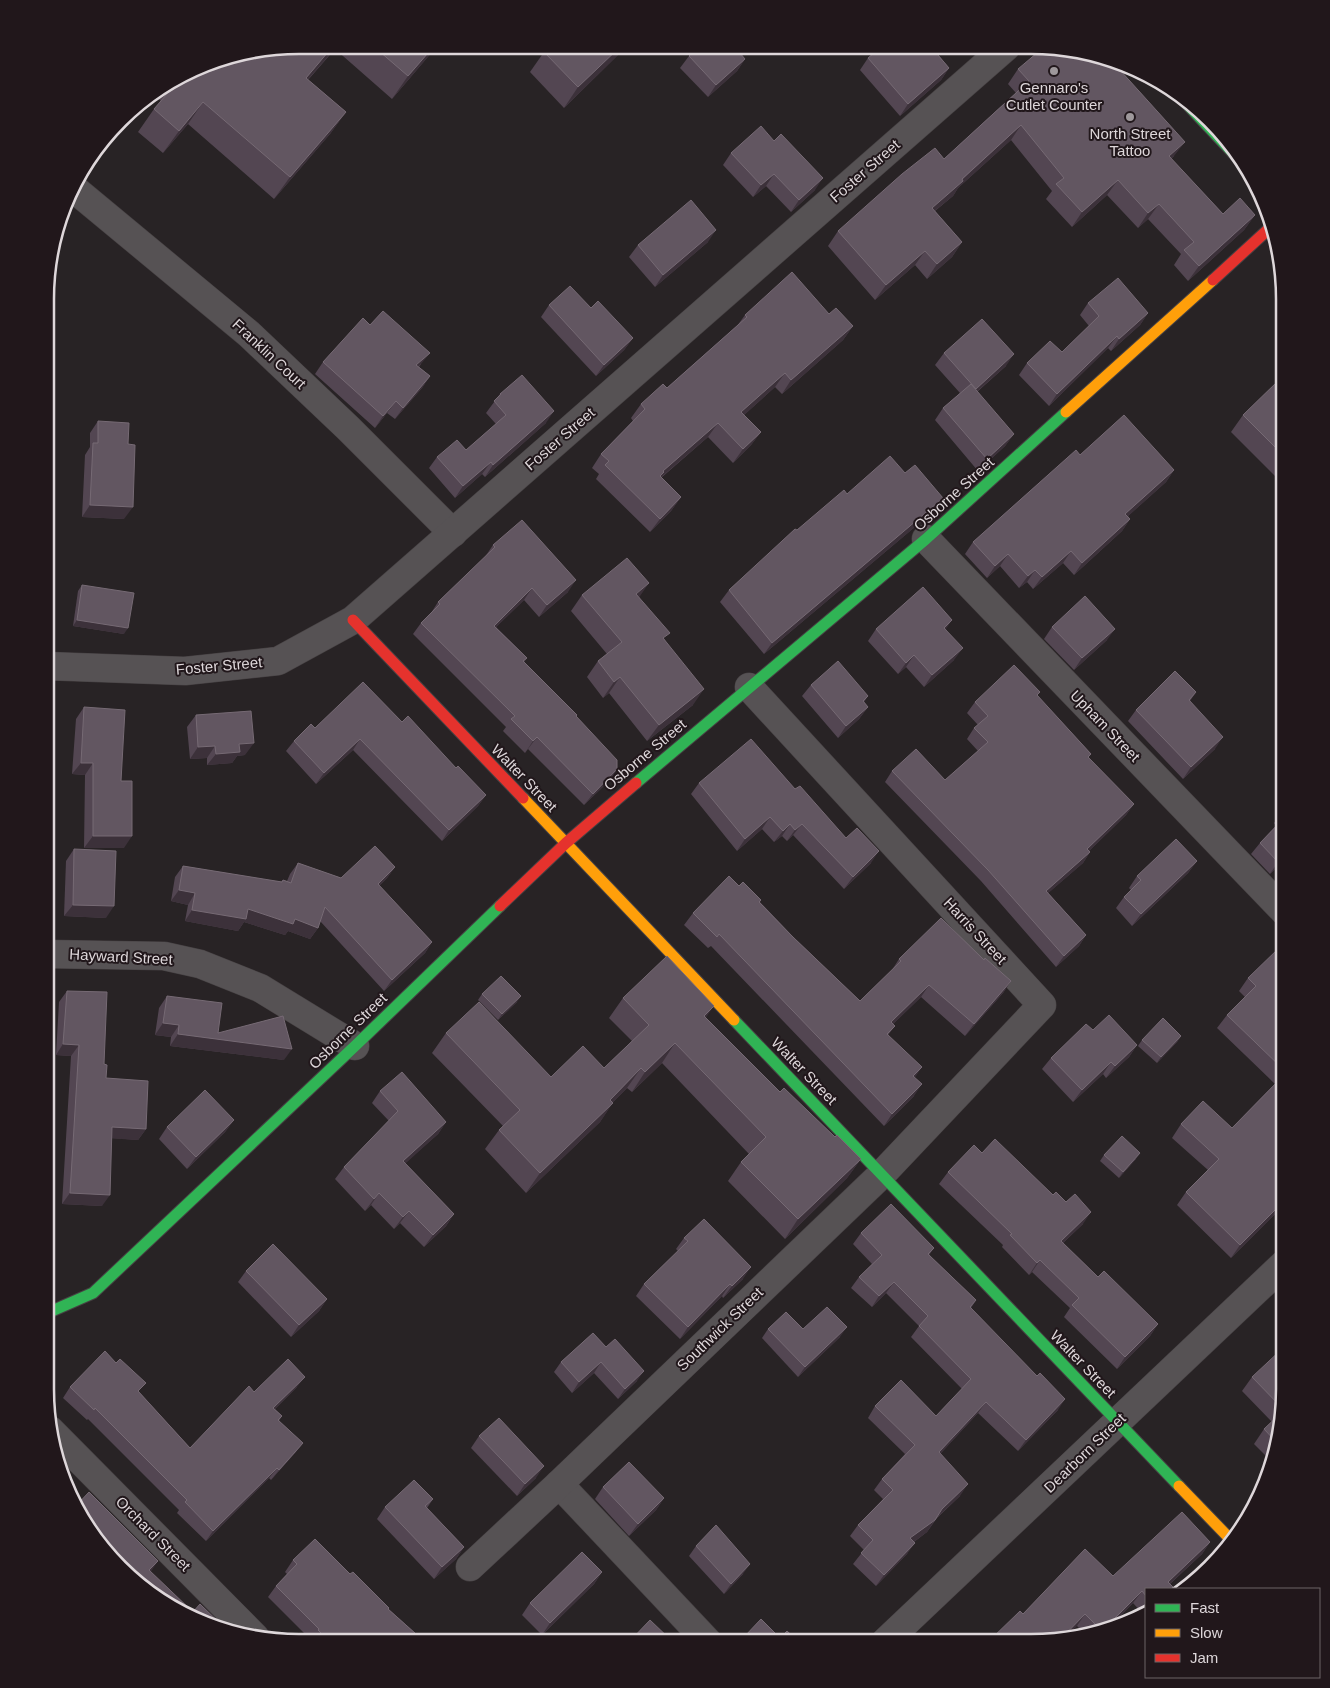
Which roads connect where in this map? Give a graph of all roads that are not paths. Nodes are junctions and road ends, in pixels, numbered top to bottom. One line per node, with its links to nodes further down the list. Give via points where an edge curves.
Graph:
1 (998, 54): 4 (street, Foster Street)
2 (78, 192): 4 (street, Franklin Court, via 249,334)
3 (1267, 231): 5 (main road, Osborne Street)
4 (453, 533): 6 (street, Foster Street)
5 (926, 539): 8 (main road, Osborne Street); 10 (street, Upham Street)
6 (353, 620): 7 (street, Foster Street, via 278,661 185,671); 9 (main road, Walter Street)
7 (54, 666)
8 (749, 687): 9 (main road, Osborne Street); 13 (street, Harris Street, via 1042,1005)
9 (566, 843): 12 (main road, Osborne Street); 13 (main road, Walter Street)
10 (1276, 903)
11 (54, 954): 12 (street, Hayward Street, via 164,956 200,964 260,988)
12 (355, 1046): 15 (main road, Osborne Street, via 93,1293)
13 (882, 1174): 16 (main road, Walter Street); 18 (street, Southwick Street)
14 (1276, 1271): 16 (street, Dearborn Street)
15 (54, 1310)
16 (1118, 1422): 19 (main road, Walter Street); 23 (street, Dearborn Street)
17 (58, 1438): 21 (street, Orchard Street)
18 (559, 1484): 20 (street, Southwick Street); 22 (street)
19 (1228, 1537)
20 (470, 1567)
21 (248, 1629)
22 (700, 1634)
23 (893, 1634)

